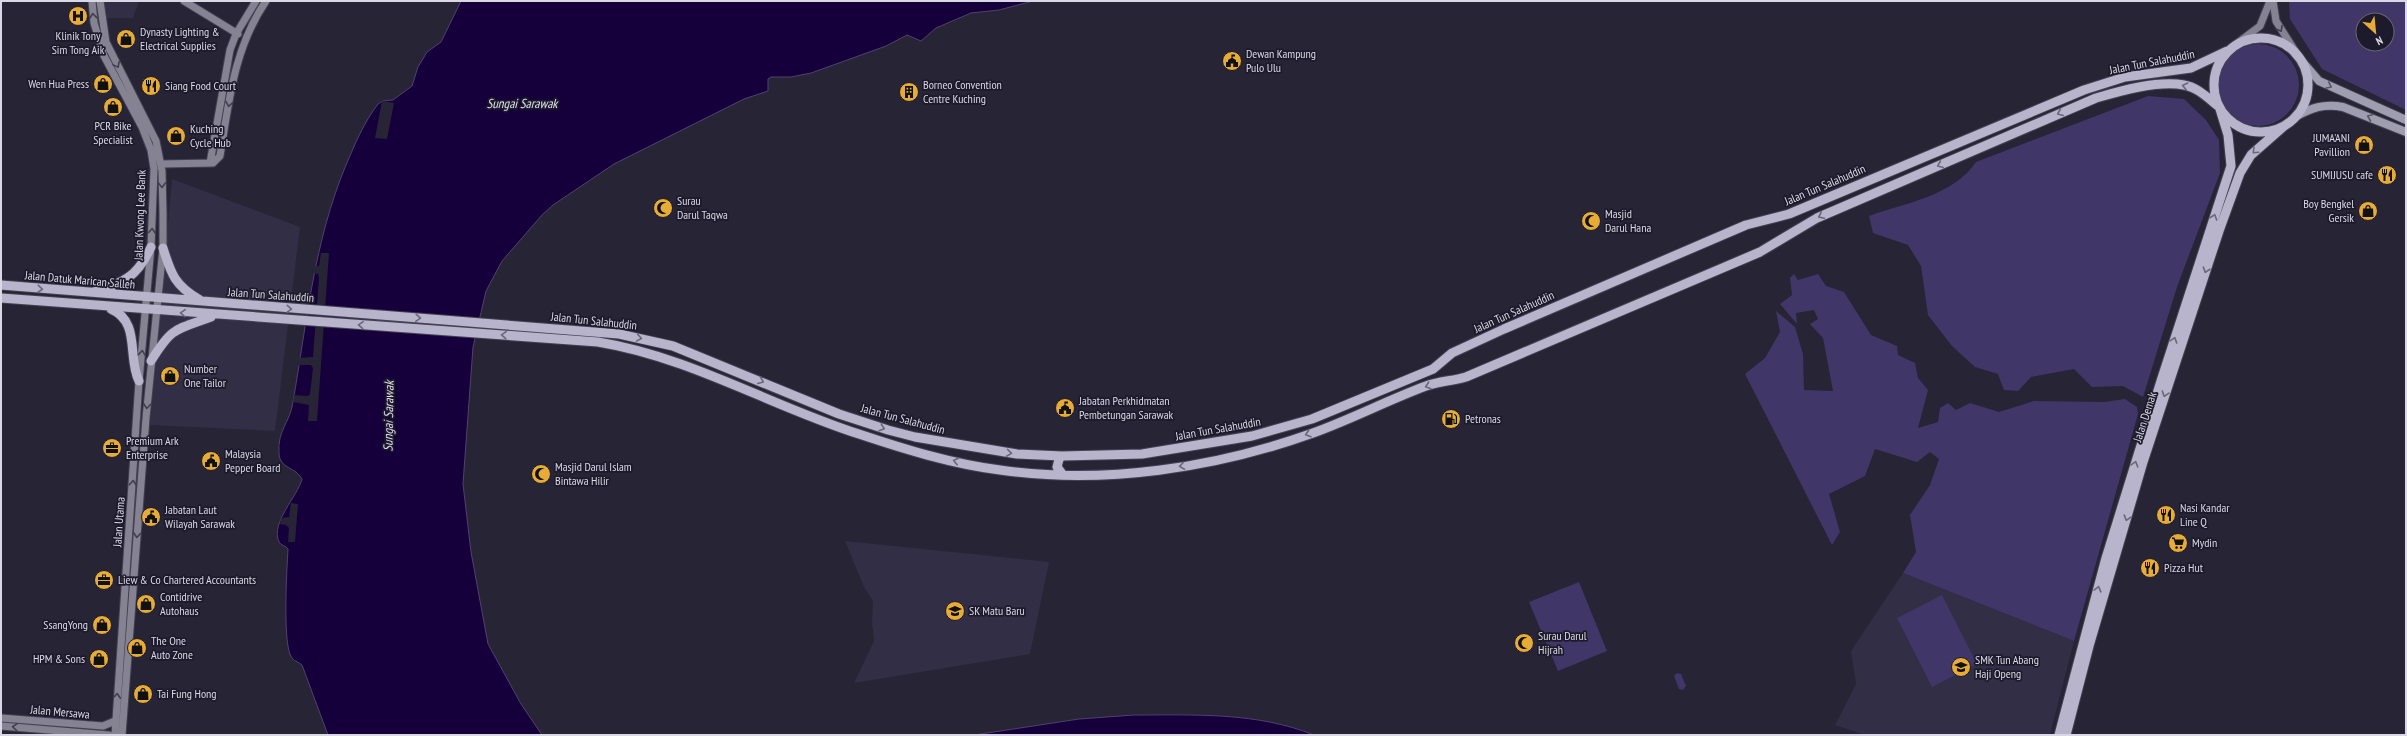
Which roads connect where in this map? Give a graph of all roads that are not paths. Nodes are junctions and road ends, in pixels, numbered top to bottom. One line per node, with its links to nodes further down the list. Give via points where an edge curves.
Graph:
1 (92, 1): 22 (main road, Jalan Kwong Lee Bank, one-way to 1, via 155,190 151,150 142,127 104,56 94,23)
2 (100, 1): 21 (main road, Jalan Kwong Lee Bank, one-way to 21, via 106,42 156,141)
3 (184, 1): 8 (main road)
4 (256, 1): 7 (main road)
5 (266, 1): 9 (main road)
6 (2272, 1): 11 (main road, via 2260,26); 14 (main road, one-way to 14, via 2276,21)
7 (243, 20): 8 (main road, via 235,25); 10 (main road)
8 (220, 21): 10 (main road); 12 (main road, via 229,36)
9 (250, 25): 10 (main road, via 242,34); 20 (main road, one-way to 20, via 239,52 220,156)
10 (236, 34): 12 (main road)
11 (2236, 44): 13 (highway); 14 (highway, via 2250,38 2268,38 2282,42)
12 (230, 50): 20 (main road)
13 (2227, 52): 15 (highway, via 2218,63 2214,77 2214,92); 36 (highway, Jalan Tun Salahuddin, via 2191,68 2125,77 2084,90 1789,214 1746,225 1504,329 1452,353 1433,369 1305,421 1259,435 1178,449 1142,454)
14 (2299, 57): 16 (highway, via 2307,74 2308,90 2304,105); 17 (main road, one-way to 17, via 2319,81)
15 (2219, 107): 18 (highway, via 2230,121 2248,130 2269,131); 37 (highway, Jalan Tun Salahuddin, one-way to 37, via 2199,92 2184,85 2144,87 2096,98 1817,218 1760,252 1466,377 1428,385 1313,433 1191,465 1110,475); 44 (highway, Jalan Demak, one-way to 15, via 2106,558 2160,381 2231,166 2228,135)
16 (2295, 117): 18 (highway); 19 (main road, one-way to 16, via 2333,105 2314,107)
17 (2406, 120)
18 (2284, 126): 45 (highway, Jalan Demak, one-way to 45, via 2251,155 2240,173 2219,231 2143,462 2089,646)
19 (2406, 132)
20 (210, 163): 21 (main road)
21 (161, 164): 23 (main road, Jalan Kwong Lee Bank, one-way to 23)
22 (152, 247): 25 (highway, via 140,267 125,282); 27 (main road, Jalan Kwong Lee Bank)
23 (163, 248): 28 (main road, Jalan Kwong Lee Bank); 29 (highway, via 178,285)
24 (1, 285): 25 (highway, Jalan Datuk Marican Salleh, one-way to 25)
25 (89, 293): 27 (highway, Jalan Datuk Marican Salleh)
26 (1, 298): 30 (highway, Jalan Datuk Marican Salleh)
27 (147, 298): 28 (highway, Jalan Datuk Marican Salleh); 31 (main road, Jalan Kwong Lee Bank)
28 (157, 299): 29 (highway, Jalan Tun Salahuddin); 32 (main road, Jalan Kwong Lee Bank)
29 (203, 302): 36 (highway, Jalan Tun Salahuddin, one-way to 36, via 618,334 673,346 839,414 888,430 975,448 1017,454)
30 (104, 307): 31 (highway, Jalan Datuk Marican Salleh); 35 (highway, via 118,313 128,325 134,368)
31 (145, 310): 32 (highway, Jalan Datuk Marican Salleh); 35 (main road, Jalan Utama, one-way to 31)
32 (155, 311): 33 (highway, Jalan Tun Salahuddin, one-way to 32); 34 (main road, Jalan Utama)
33 (216, 315): 34 (highway, via 170,333); 37 (highway, Jalan Tun Salahuddin, one-way to 33, via 999,470 925,454 835,426 642,350 598,342)
34 (151, 361): 43 (main road, Jalan Utama, one-way to 43)
35 (139, 381): 39 (main road, Jalan Utama, one-way to 35)
36 (1062, 456): 37 (highway, via 1056,467)
37 (1063, 475)
38 (1, 718): 39 (main road, Jalan Mersawa, via 103,726)
39 (115, 721): 42 (main road, Jalan Utama)
40 (1, 726): 41 (main road, Jalan Mersawa, one-way to 40)
41 (109, 735)
42 (115, 735)
43 (122, 735)
44 (2059, 735)
45 (2066, 735)

